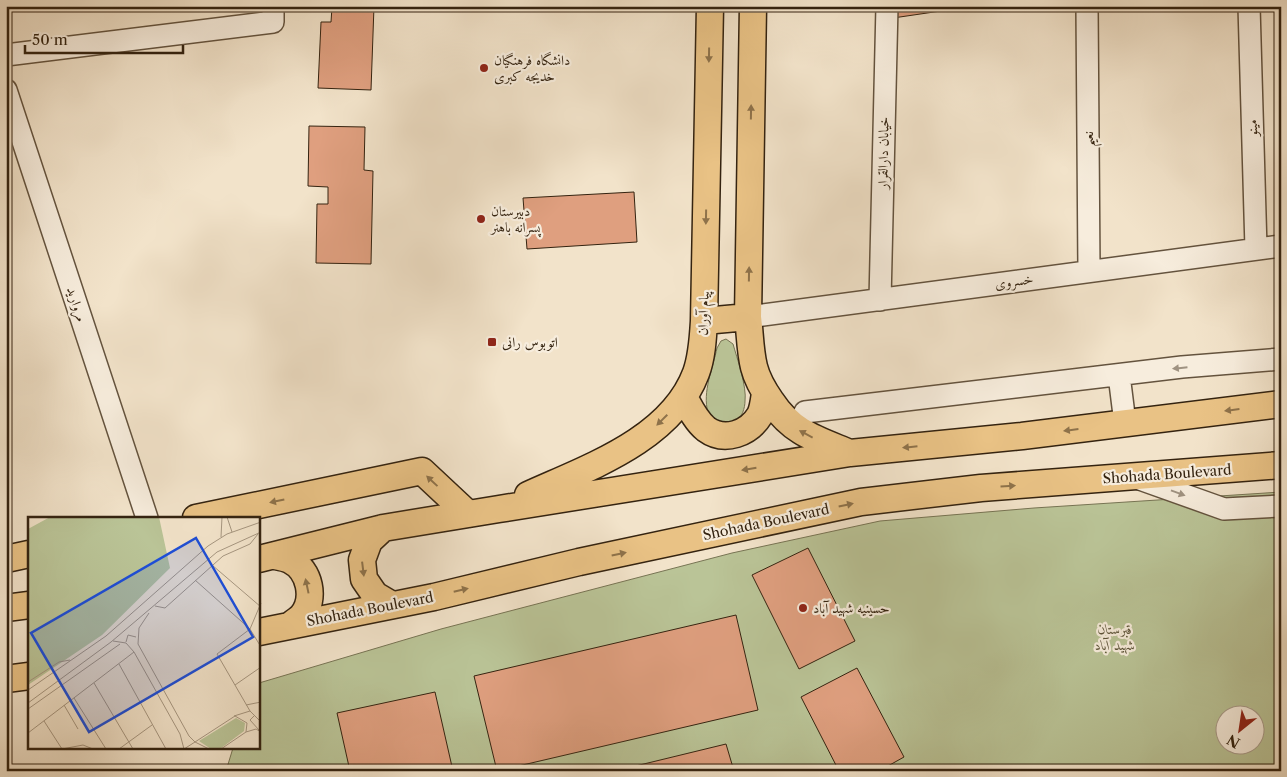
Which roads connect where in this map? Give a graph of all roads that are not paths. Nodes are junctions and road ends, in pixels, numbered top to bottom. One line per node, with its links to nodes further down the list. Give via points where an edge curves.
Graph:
1 (273, 6): 7 (street, via 273,22)
2 (710, 6): 14 (main road, پیام آوران, one-way to 14)
3 (753, 6): 13 (main road, one-way to 3)
4 (886, 6): 12 (street, خیابان دارالقرار)
5 (1087, 6): 11 (street, نعیم)
6 (1248, 6): 10 (street, مینو)
7 (6, 55)
8 (6, 90): 28 (street, مروارید)
9 (1281, 246): 10 (street, خسروی)
10 (1256, 249): 11 (street, خسروی)
11 (1089, 271): 12 (street, خسروی)
12 (880, 300): 13 (street, خسروی)
13 (748, 317): 14 (main road); 17 (main road, via 754,367)
14 (704, 320): 18 (main road, پیام آوران, via 702,350)
15 (1281, 359): 16 (street, one-way to 16)
16 (1119, 376): 20 (street); 21 (street)
17 (765, 393): 18 (main road, via 761,413 753,424 742,433 726,436 707,430); 22 (main road, one-way to 17, via 794,428)
18 (684, 398): 26 (main road, پیام آوران, one-way to 26, via 642,439 619,454)
19 (1281, 404): 21 (main road, one-way to 21)
20 (805, 412)
21 (1125, 423): 22 (main road, one-way to 22)
22 (850, 453): 26 (main road, one-way to 26)
23 (1281, 465): 24 (main road, Shohada Boulevard)
24 (1132, 476): 25 (street, one-way to 25, via 1224,509); 35 (main road, Shohada Boulevard, one-way to 24, via 861,502)
25 (1281, 506)
26 (498, 509): 27 (main road)
27 (468, 514): 29 (main road, one-way to 29, via 422,471); 30 (main road)
28 (147, 517)
29 (201, 517)
30 (383, 528): 32 (main road); 35 (main road, one-way to 35, via 369,541 362,560 364,579 375,596)
31 (28, 554): 33 (main road)
32 (267, 558): 37 (main road, one-way to 32, via 302,616 309,602 309,586 302,571 290,560)
33 (6, 559)
34 (28, 605): 36 (main road)
35 (392, 605): 37 (main road, Shohada Boulevard)
36 (6, 608)
37 (289, 626): 38 (main road, Shohada Boulevard)
38 (260, 632)
39 (28, 676): 40 (main road)
40 (6, 679)

